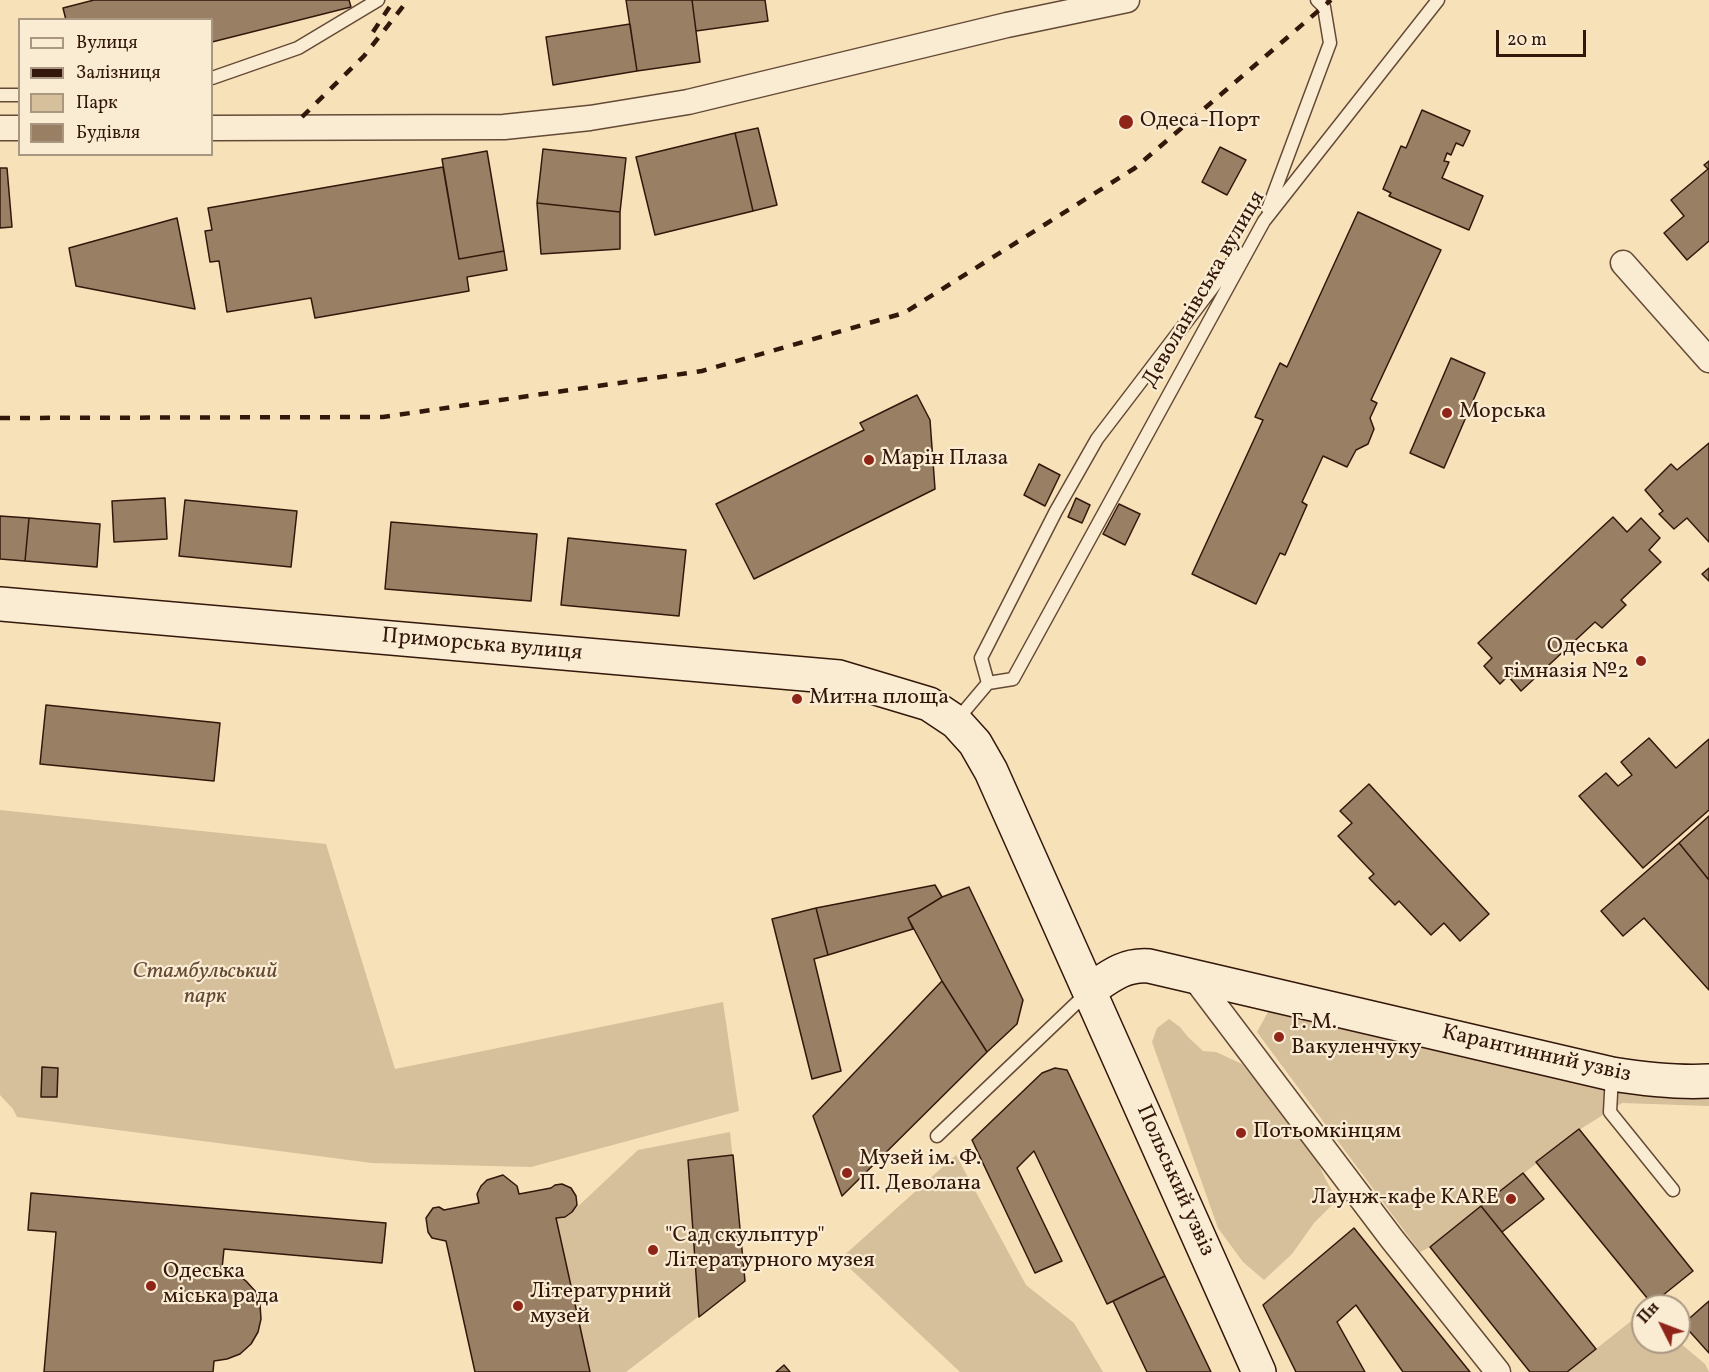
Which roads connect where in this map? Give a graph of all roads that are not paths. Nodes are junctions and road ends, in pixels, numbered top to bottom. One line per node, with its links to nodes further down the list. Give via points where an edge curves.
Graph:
1 (378, 0): 5 (lane, via 298,48)
2 (1127, 0): 10 (street, via 688,102 590,118 504,127)
3 (1317, 0): 11 (lane, via 1324,7 1330,43)
4 (1438, 0): 11 (lane, Деволанівська вулиця)
5 (213, 78)
6 (0, 95): 7 (lane)
7 (18, 95)
8 (0, 128): 9 (street)
9 (18, 128)
10 (213, 128)
11 (1264, 221): 15 (lane, Деволанівська вулиця, via 1013,679); 15 (lane, via 1097,438 981,658)
12 (1623, 263): 13 (street)
13 (1709, 360)
14 (0, 604): 16 (main road, Приморська вулиця, via 839,677 929,704)
15 (988, 683): 16 (lane)
16 (956, 722): 18 (main road, via 975,743 991,771)
17 (1193, 976): 18 (main road, Карантинний узвіз, via 1135,965 1123,968); 19 (main road, Карантинний узвіз); 24 (street)
18 (1090, 990): 21 (lane); 23 (main road, Польський узвіз)
19 (1612, 1074): 20 (main road, Карантинний узвіз, via 1671,1082); 22 (lane, via 1610,1112)
20 (1709, 1081)
21 (937, 1136)
22 (1673, 1190)
23 (1258, 1372)
24 (1498, 1372)

